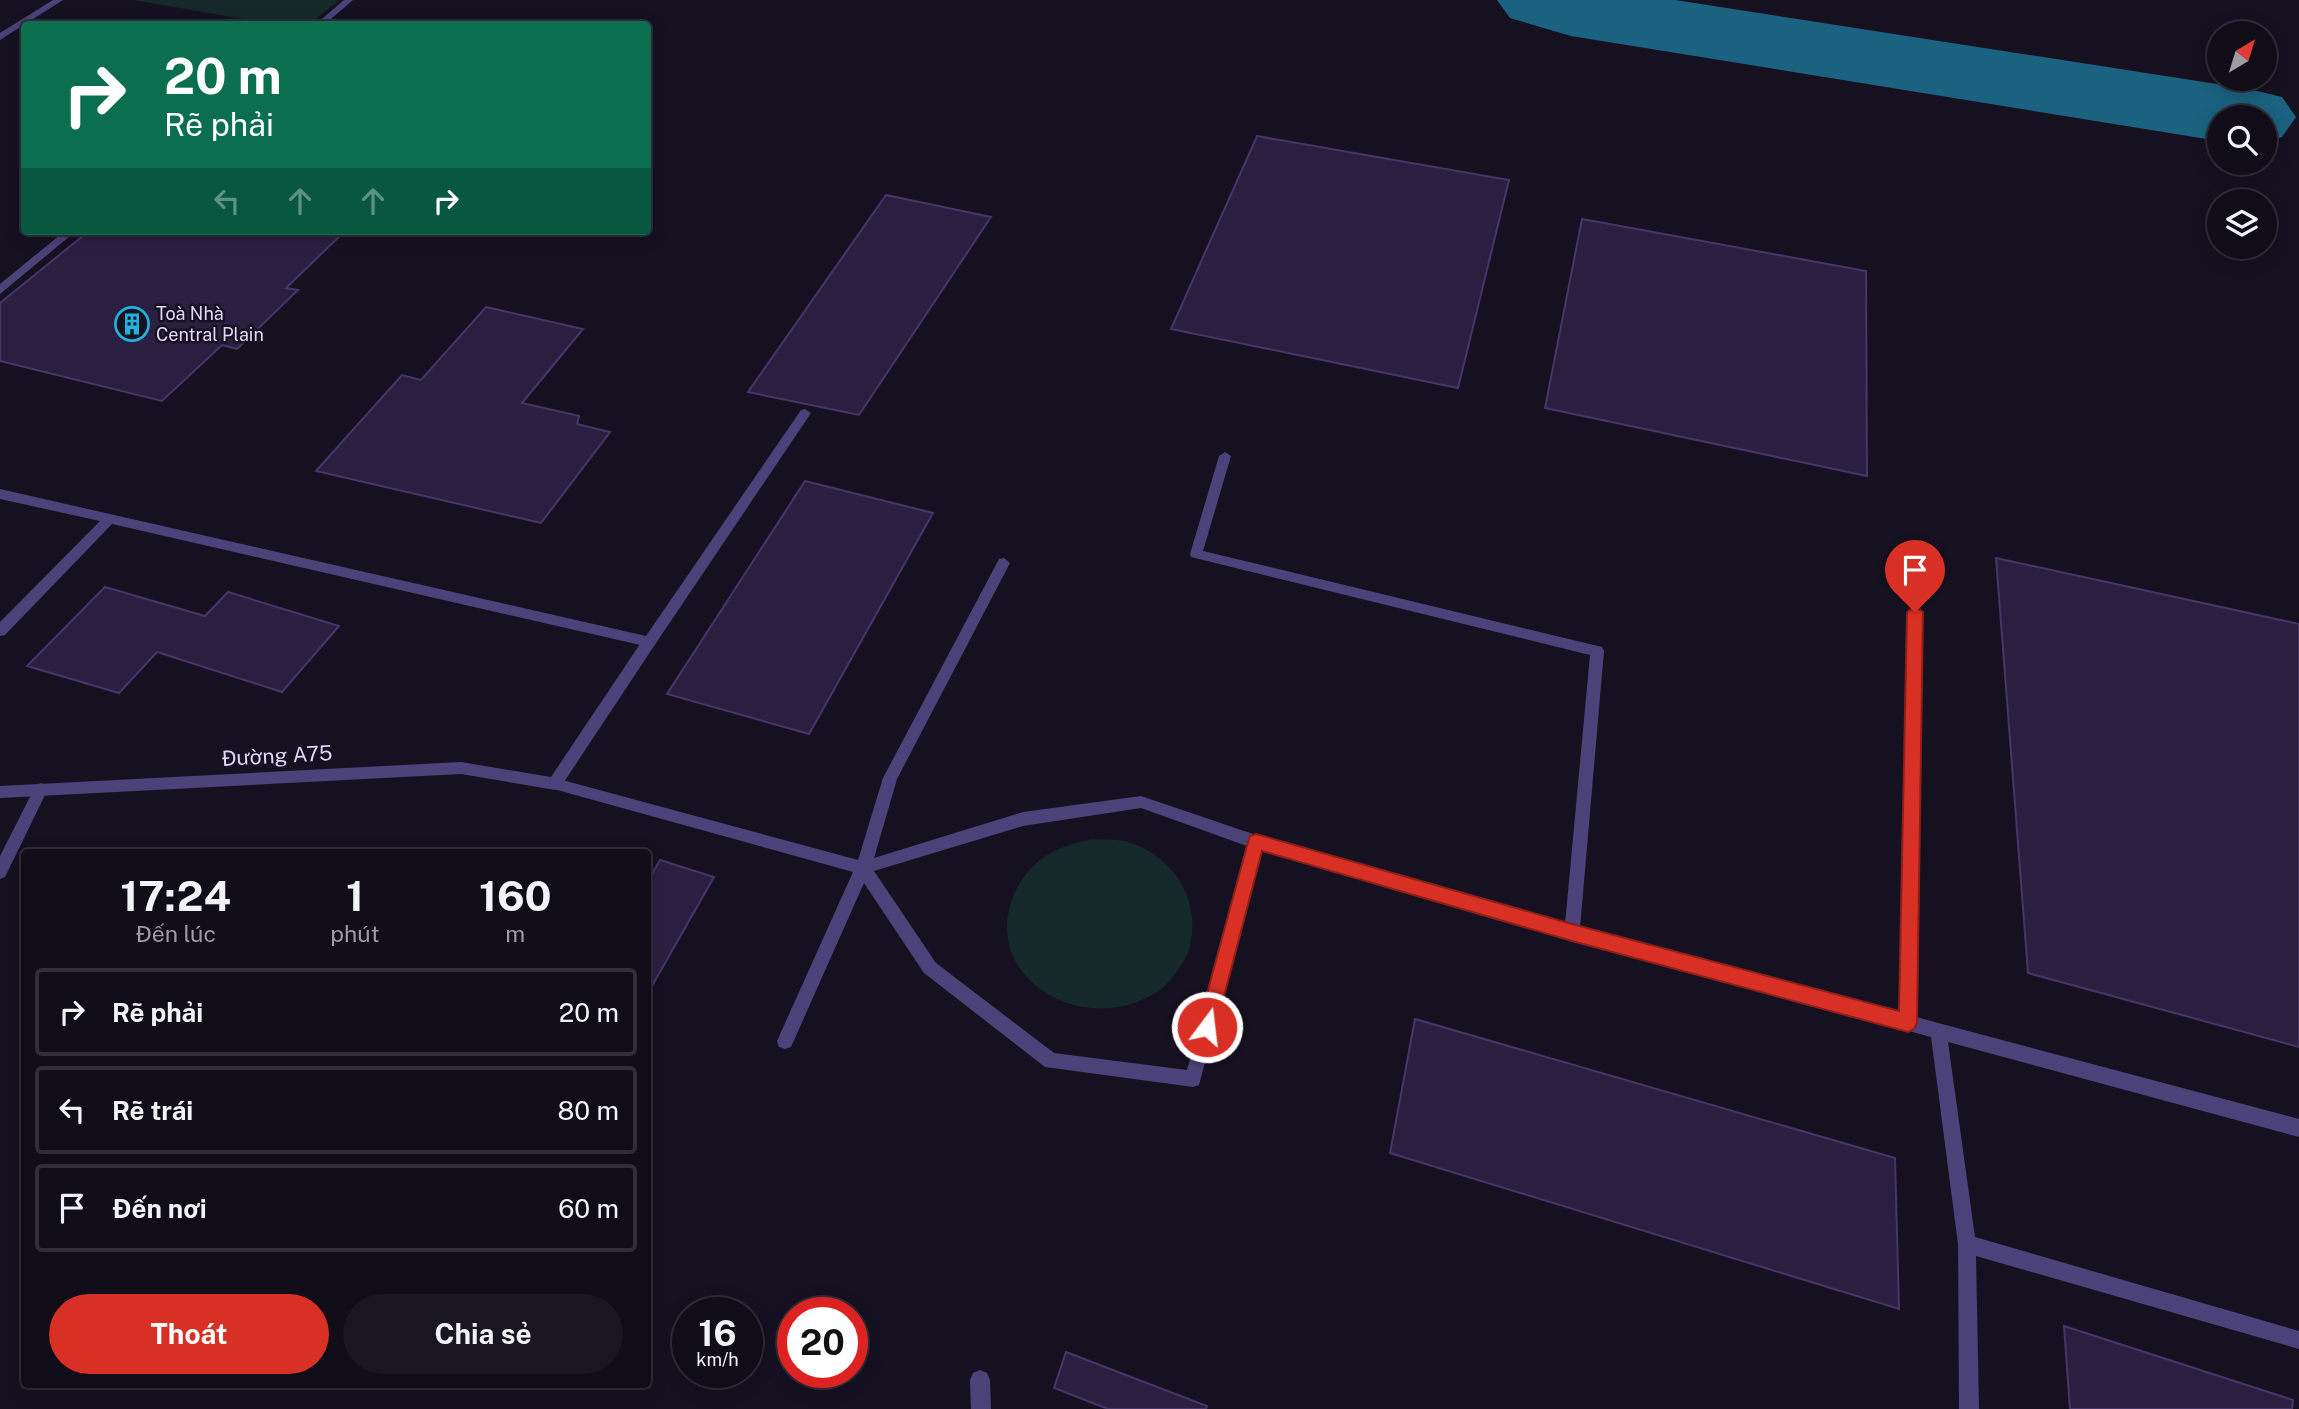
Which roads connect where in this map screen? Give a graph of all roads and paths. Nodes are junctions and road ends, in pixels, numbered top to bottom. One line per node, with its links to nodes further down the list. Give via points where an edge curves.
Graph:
1 (59, 0): 3 (street)
2 (349, 0): 4 (street)
3 (26, 21)
4 (324, 21)
5 (21, 24): 6 (street)
6 (0, 37)
7 (66, 235): 8 (street)
8 (0, 290)
9 (805, 413): 16 (street)
10 (1225, 456): 23 (street, via 1196,554 1597,651)
11 (0, 494): 12 (street)
12 (109, 520): 15 (street); 16 (street)
13 (1004, 563): 21 (street, via 890,778)
14 (1915, 612): 24 (street)
15 (0, 631)
16 (649, 642): 17 (street)
17 (555, 784): 18 (street, Đường A75, via 461,768); 21 (street, Đường A75)
18 (41, 789): 19 (street, Đường A75); 22 (street)
19 (0, 792)
20 (1256, 842): 21 (street, via 1141,802 1023,820); 21 (street, via 1193,1079 1051,1061 930,968); 23 (street)
21 (863, 868): 26 (street)
22 (0, 872)
23 (1572, 933): 24 (street)
24 (1908, 1023): 25 (street)
25 (1938, 1031): 27 (street); 28 (street)
26 (785, 1041)
27 (2299, 1128)
28 (1967, 1244): 29 (street); 32 (street)
29 (2299, 1340)
30 (980, 1380): 31 (street)
31 (981, 1409)
32 (1969, 1409)

